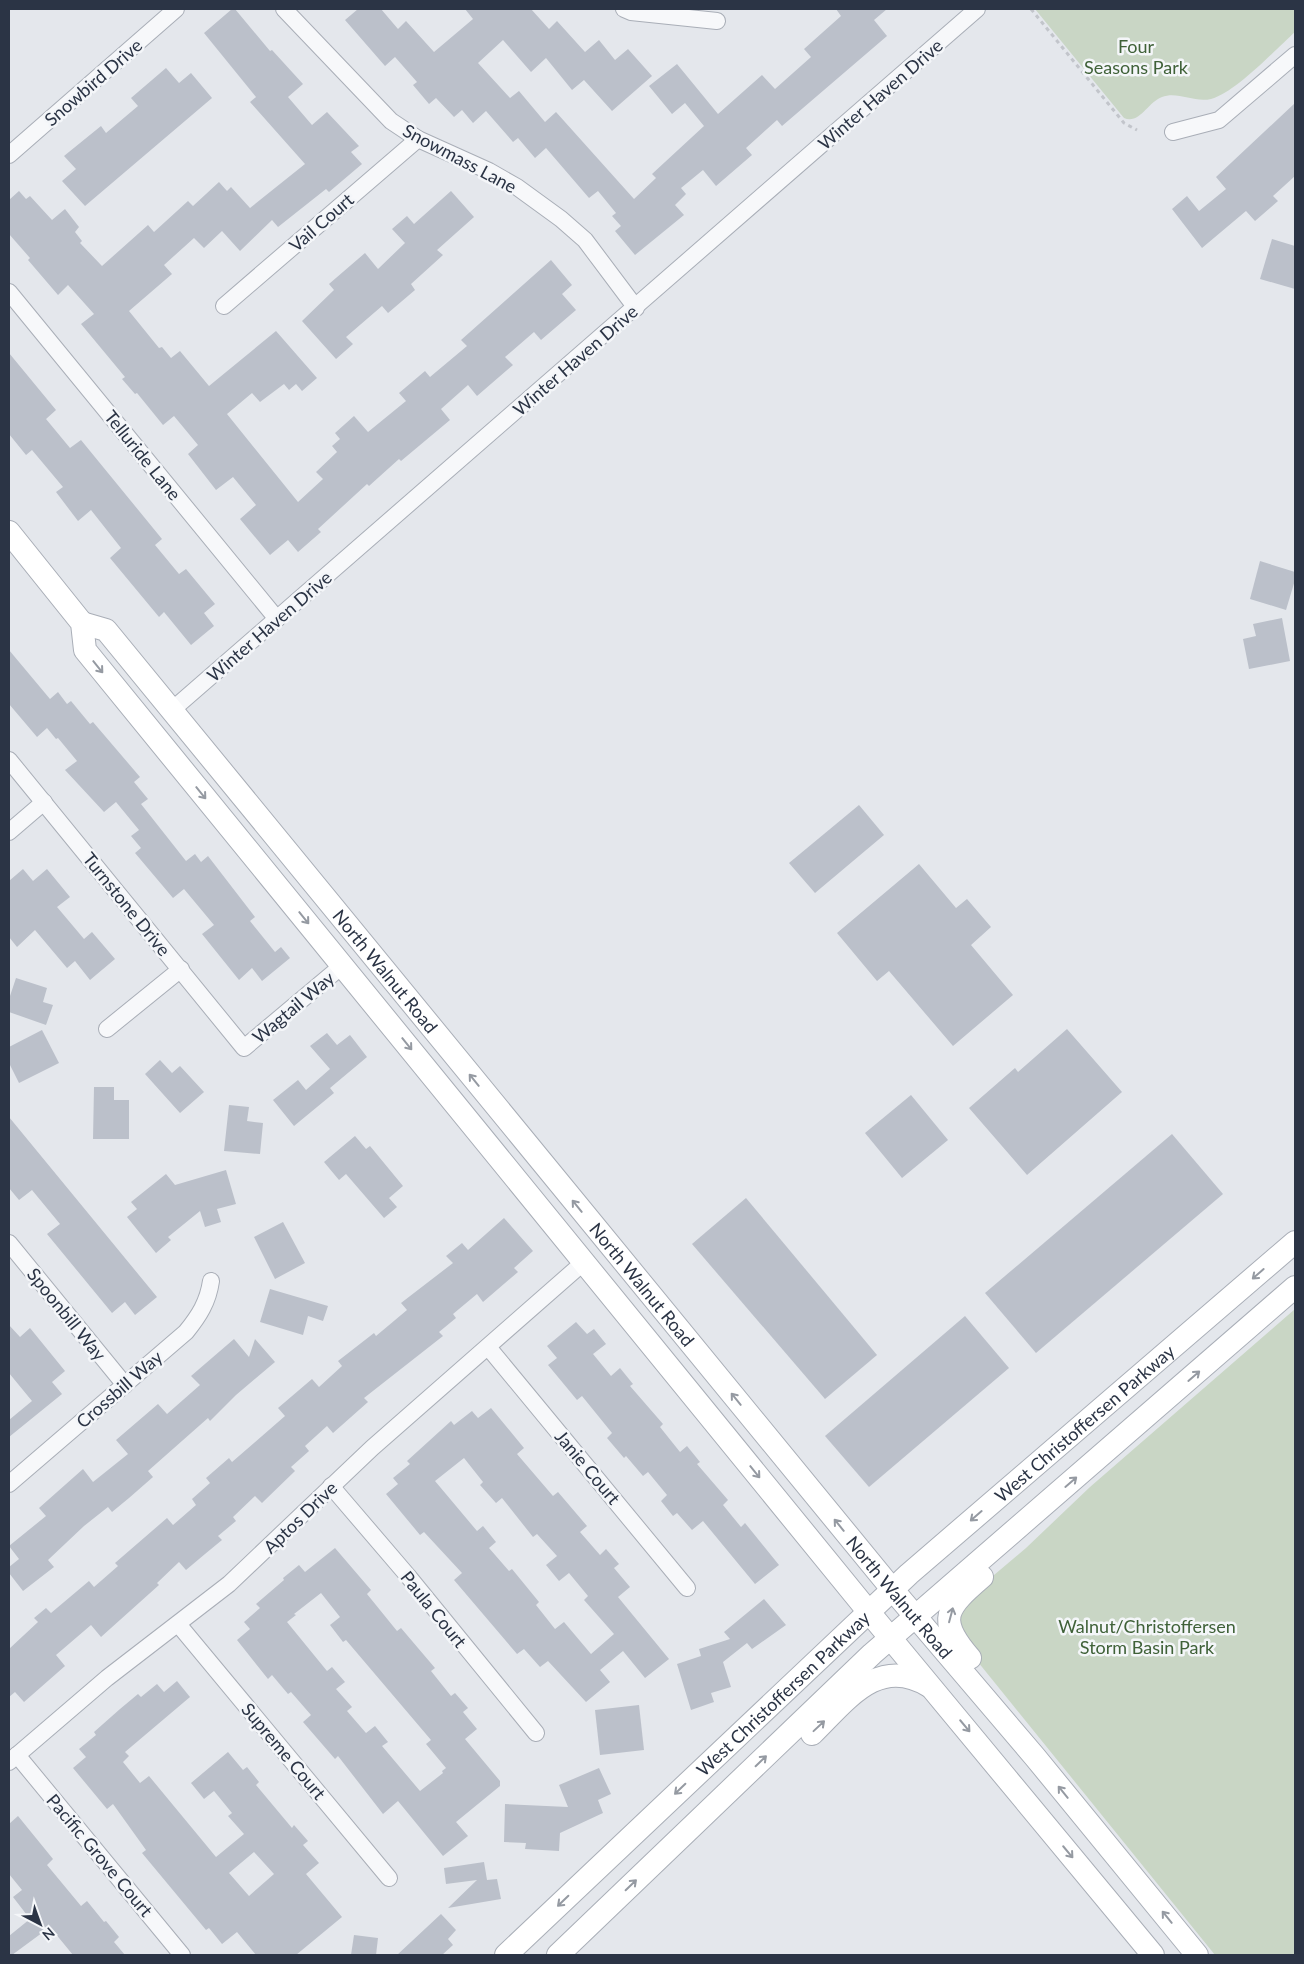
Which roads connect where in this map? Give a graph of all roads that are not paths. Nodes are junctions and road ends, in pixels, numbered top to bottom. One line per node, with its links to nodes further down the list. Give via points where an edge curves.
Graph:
1 (176, 9): 9 (street, Snowbird Drive)
2 (284, 9): 8 (street, Snowmass Lane, via 391,121)
3 (624, 9): 5 (street)
4 (977, 9): 12 (street, Winter Haven Drive)
5 (717, 22)
6 (1295, 55): 7 (street, via 1219,120)
7 (1173, 132)
8 (418, 139): 11 (street, Vail Court); 12 (street, Snowmass Lane, via 489,171 561,219 585,240)
9 (9, 155)
10 (9, 292): 14 (street, Telluride Lane)
11 (224, 306)
12 (636, 308): 14 (street, Winter Haven Drive)
13 (9, 532): 15 (street)
14 (277, 618): 16 (street, Winter Haven Drive)
15 (82, 623): 16 (street, North Walnut Road, via 106,630); 20 (street, North Walnut Road, one-way to 20, via 85,650)
16 (172, 710): 35 (street, North Walnut Road, one-way to 16)
17 (9, 760): 18 (street, Turnstone Drive)
18 (44, 802): 19 (street); 21 (street, Turnstone Drive)
19 (9, 832)
20 (342, 965): 23 (street, Wagtail Way); 26 (street, North Walnut Road, one-way to 26)
21 (181, 969): 22 (street); 23 (street, Turnstone Drive)
22 (107, 1029)
23 (244, 1048)
24 (1295, 1242): 35 (street, West Christoffersen Parkway, one-way to 35)
25 (9, 1243): 30 (street, Spoonbill Way)
26 (584, 1262): 29 (street, Aptos Drive); 36 (street, North Walnut Road, one-way to 36)
27 (211, 1281): 30 (street, Crossbill Way, via 207,1302 186,1332)
28 (1295, 1287): 33 (street, West Christoffersen Parkway, one-way to 28)
29 (488, 1347): 32 (street, Aptos Drive); 34 (street, Janie Court)
30 (125, 1385): 31 (street, Crossbill Way)
31 (9, 1484)
32 (331, 1486): 38 (street, Aptos Drive, via 240,1574); 41 (street, Paula Court)
33 (1048, 1502): 37 (street, West Christoffersen Parkway); 42 (street, one-way to 33, via 1023,1721 956,1642 949,1628 951,1613 959,1598 1023,1542)
34 (687, 1588)
35 (892, 1590): 36 (street, West Christoffersen Parkway); 37 (street, North Walnut Road)
36 (868, 1611): 39 (street, North Walnut Road); 47 (street, West Christoffersen Parkway, one-way to 47)
37 (914, 1616): 39 (street, West Christoffersen Parkway); 42 (street, North Walnut Road)
38 (178, 1624): 43 (street, Aptos Drive, via 107,1678); 45 (street, Supreme Court)
39 (890, 1638): 40 (street, North Walnut Road); 44 (street, West Christoffersen Parkway, one-way to 39)
40 (934, 1689): 44 (street, one-way to 40, via 755,1787 869,1682 883,1676 902,1675); 49 (street, North Walnut Road, one-way to 49)
41 (536, 1733)
42 (1035, 1758): 50 (street, North Walnut Road, one-way to 42)
43 (13, 1759): 46 (street, Pacific Grove Court)
44 (726, 1794): 48 (street, West Christoffersen Parkway, one-way to 44)
45 (389, 1878)
46 (182, 1955)
47 (506, 1955)
48 (558, 1955)
49 (1153, 1955)
50 (1197, 1955)

